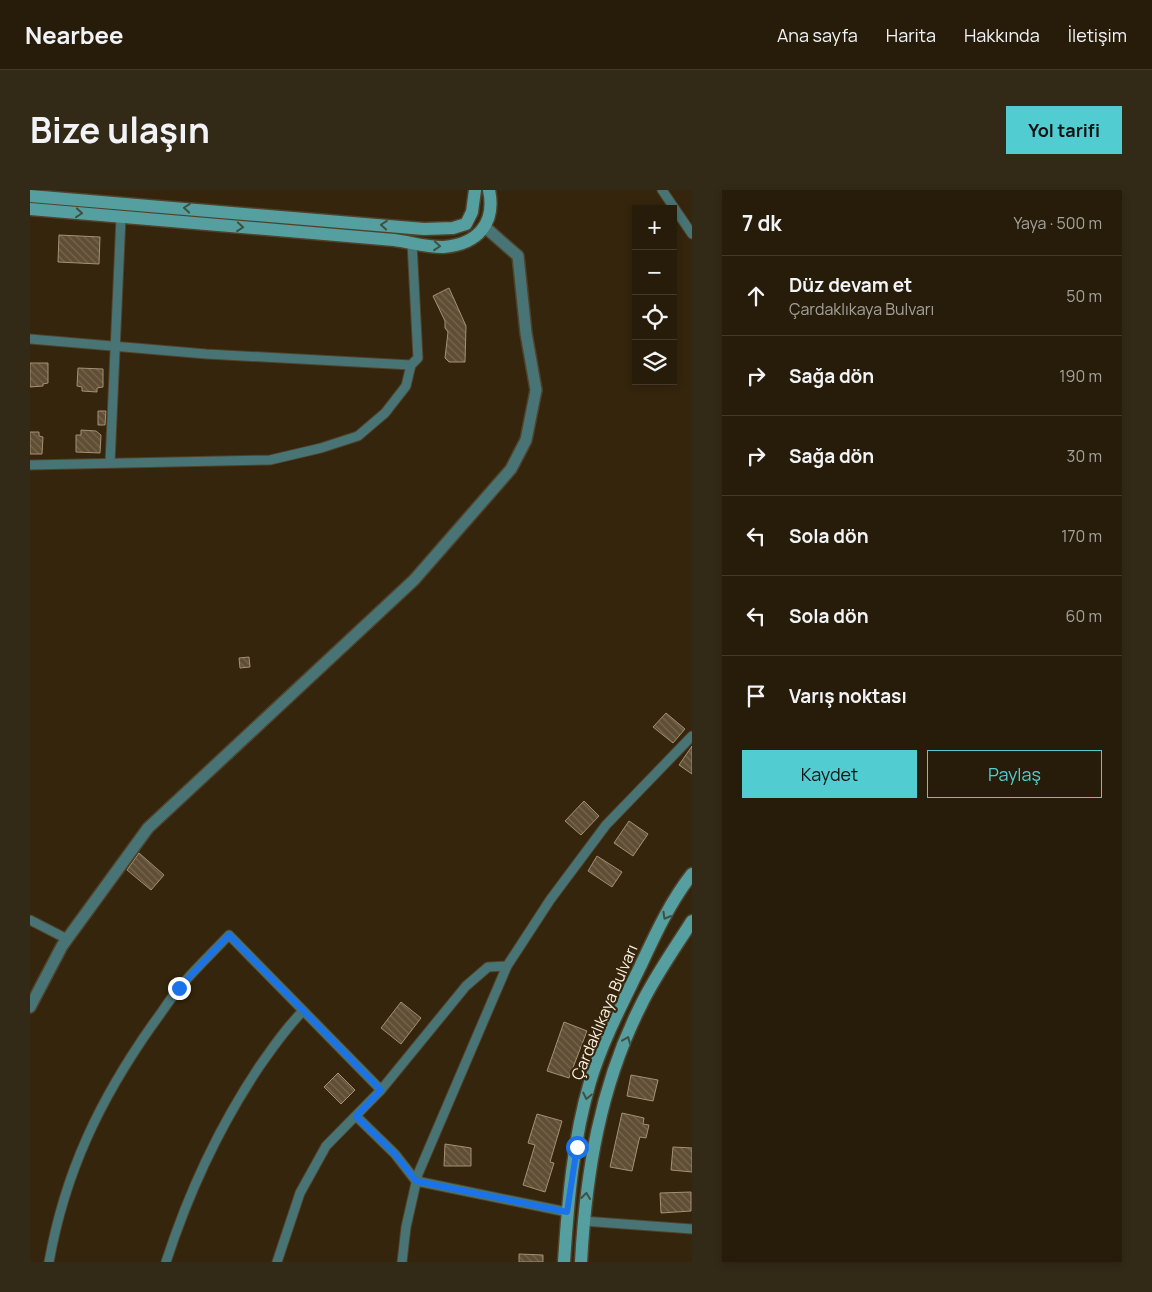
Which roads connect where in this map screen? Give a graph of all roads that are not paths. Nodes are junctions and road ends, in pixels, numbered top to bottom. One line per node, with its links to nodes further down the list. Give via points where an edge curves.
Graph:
1 (475, 190): 4 (main road, one-way to 4, via 474,205 466,224 424,229)
2 (489, 190): 7 (main road, via 491,212)
3 (662, 190): 8 (street)
4 (30, 196)
5 (30, 208): 6 (main road, one-way to 6)
6 (121, 216): 9 (main road, one-way to 9); 11 (street)
7 (485, 227): 9 (main road, one-way to 7, via 444,247 464,242); 19 (street, via 518,256 536,390 526,440 511,469 414,580 148,828)
8 (692, 234)
9 (412, 243): 12 (street, via 418,358)
10 (30, 340): 11 (street)
11 (115, 346): 12 (street); 13 (street)
12 (411, 365): 13 (street, via 406,386 386,413 358,436 270,460)
13 (110, 463): 14 (street)
14 (30, 465)
15 (692, 736): 20 (street, via 606,825 550,900)
16 (692, 874): 26 (main road, Çardaklıkaya Bulvarı, one-way to 26, via 658,930 612,1026 590,1082)
17 (30, 920): 19 (street)
18 (692, 920): 27 (main road, Çardaklıkaya Bulvarı, one-way to 18, via 602,1102 641,1005)
19 (67, 939): 21 (street)
20 (507, 966): 23 (street, via 488,968 466,986); 25 (street)
21 (30, 1007)
22 (303, 1011): 23 (street); 29 (street, via 229,935 179,988 123,1066 74,1167 57,1218); 30 (street, via 286,1027 236,1102 183,1209)
23 (381, 1090): 24 (street)
24 (356, 1116): 25 (street, via 395,1154); 31 (street, via 326,1146 300,1193)
25 (416, 1181): 26 (street); 32 (street)
26 (567, 1212): 33 (main road, Çardaklıkaya Bulvarı)
27 (583, 1221): 28 (street); 34 (main road, Çardaklıkaya Bulvarı)
28 (692, 1229)
29 (49, 1262)
30 (166, 1262)
31 (277, 1262)
32 (402, 1262)
33 (564, 1262)
34 (581, 1262)

